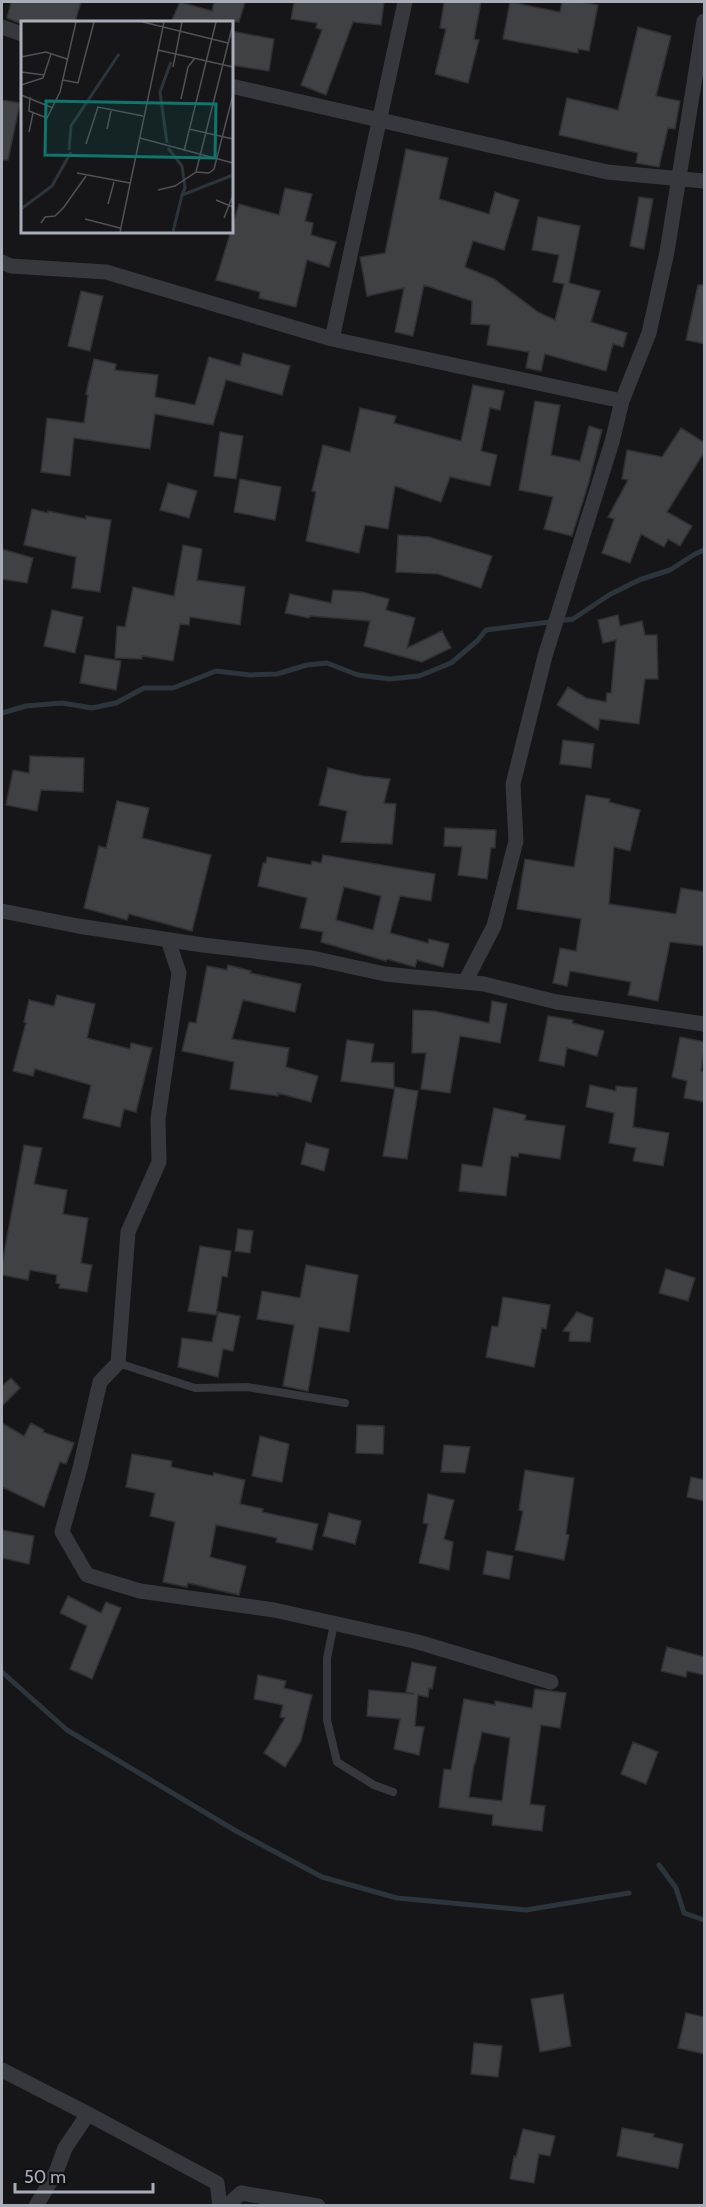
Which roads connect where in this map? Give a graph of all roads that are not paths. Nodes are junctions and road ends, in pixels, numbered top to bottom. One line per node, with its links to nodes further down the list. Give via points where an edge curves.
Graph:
1 (405, 2): 6 (street)
2 (705, 21): 7 (street)
3 (2, 27): 4 (street)
4 (21, 34)
5 (232, 86): 6 (street)
6 (379, 121): 7 (street, via 607,172); 10 (street)
7 (679, 179): 8 (street); 11 (street, via 649,333)
8 (705, 181)
9 (2, 262): 10 (street, via 11,266 106,272)
10 (332, 339): 11 (street)
11 (622, 401): 14 (street, via 545,656 513,784 516,841 494,926)
12 (2, 911): 13 (street)
13 (168, 940): 14 (street, via 312,958 385,974); 16 (street, via 179,973 158,1119 159,1162 128,1232)
14 (465, 982): 15 (street, via 557,1002)
15 (705, 1024)
16 (118, 1363): 17 (lane, via 195,1388 248,1387); 18 (street, via 100,1382 62,1532 87,1575 140,1591 274,1610)
17 (345, 1403)
18 (334, 1623): 19 (street, via 418,1642); 20 (lane, via 327,1658 327,1720 337,1762)
19 (551, 1682)
20 (393, 1792)
21 (2, 2070): 22 (street)
22 (88, 2114): 23 (street); 25 (street, via 65,2148)
23 (217, 2183): 24 (street); 26 (street)
24 (241, 2193): 27 (street); 28 (street)
25 (36, 2205)
26 (220, 2205)
27 (226, 2205)
28 (318, 2205)

